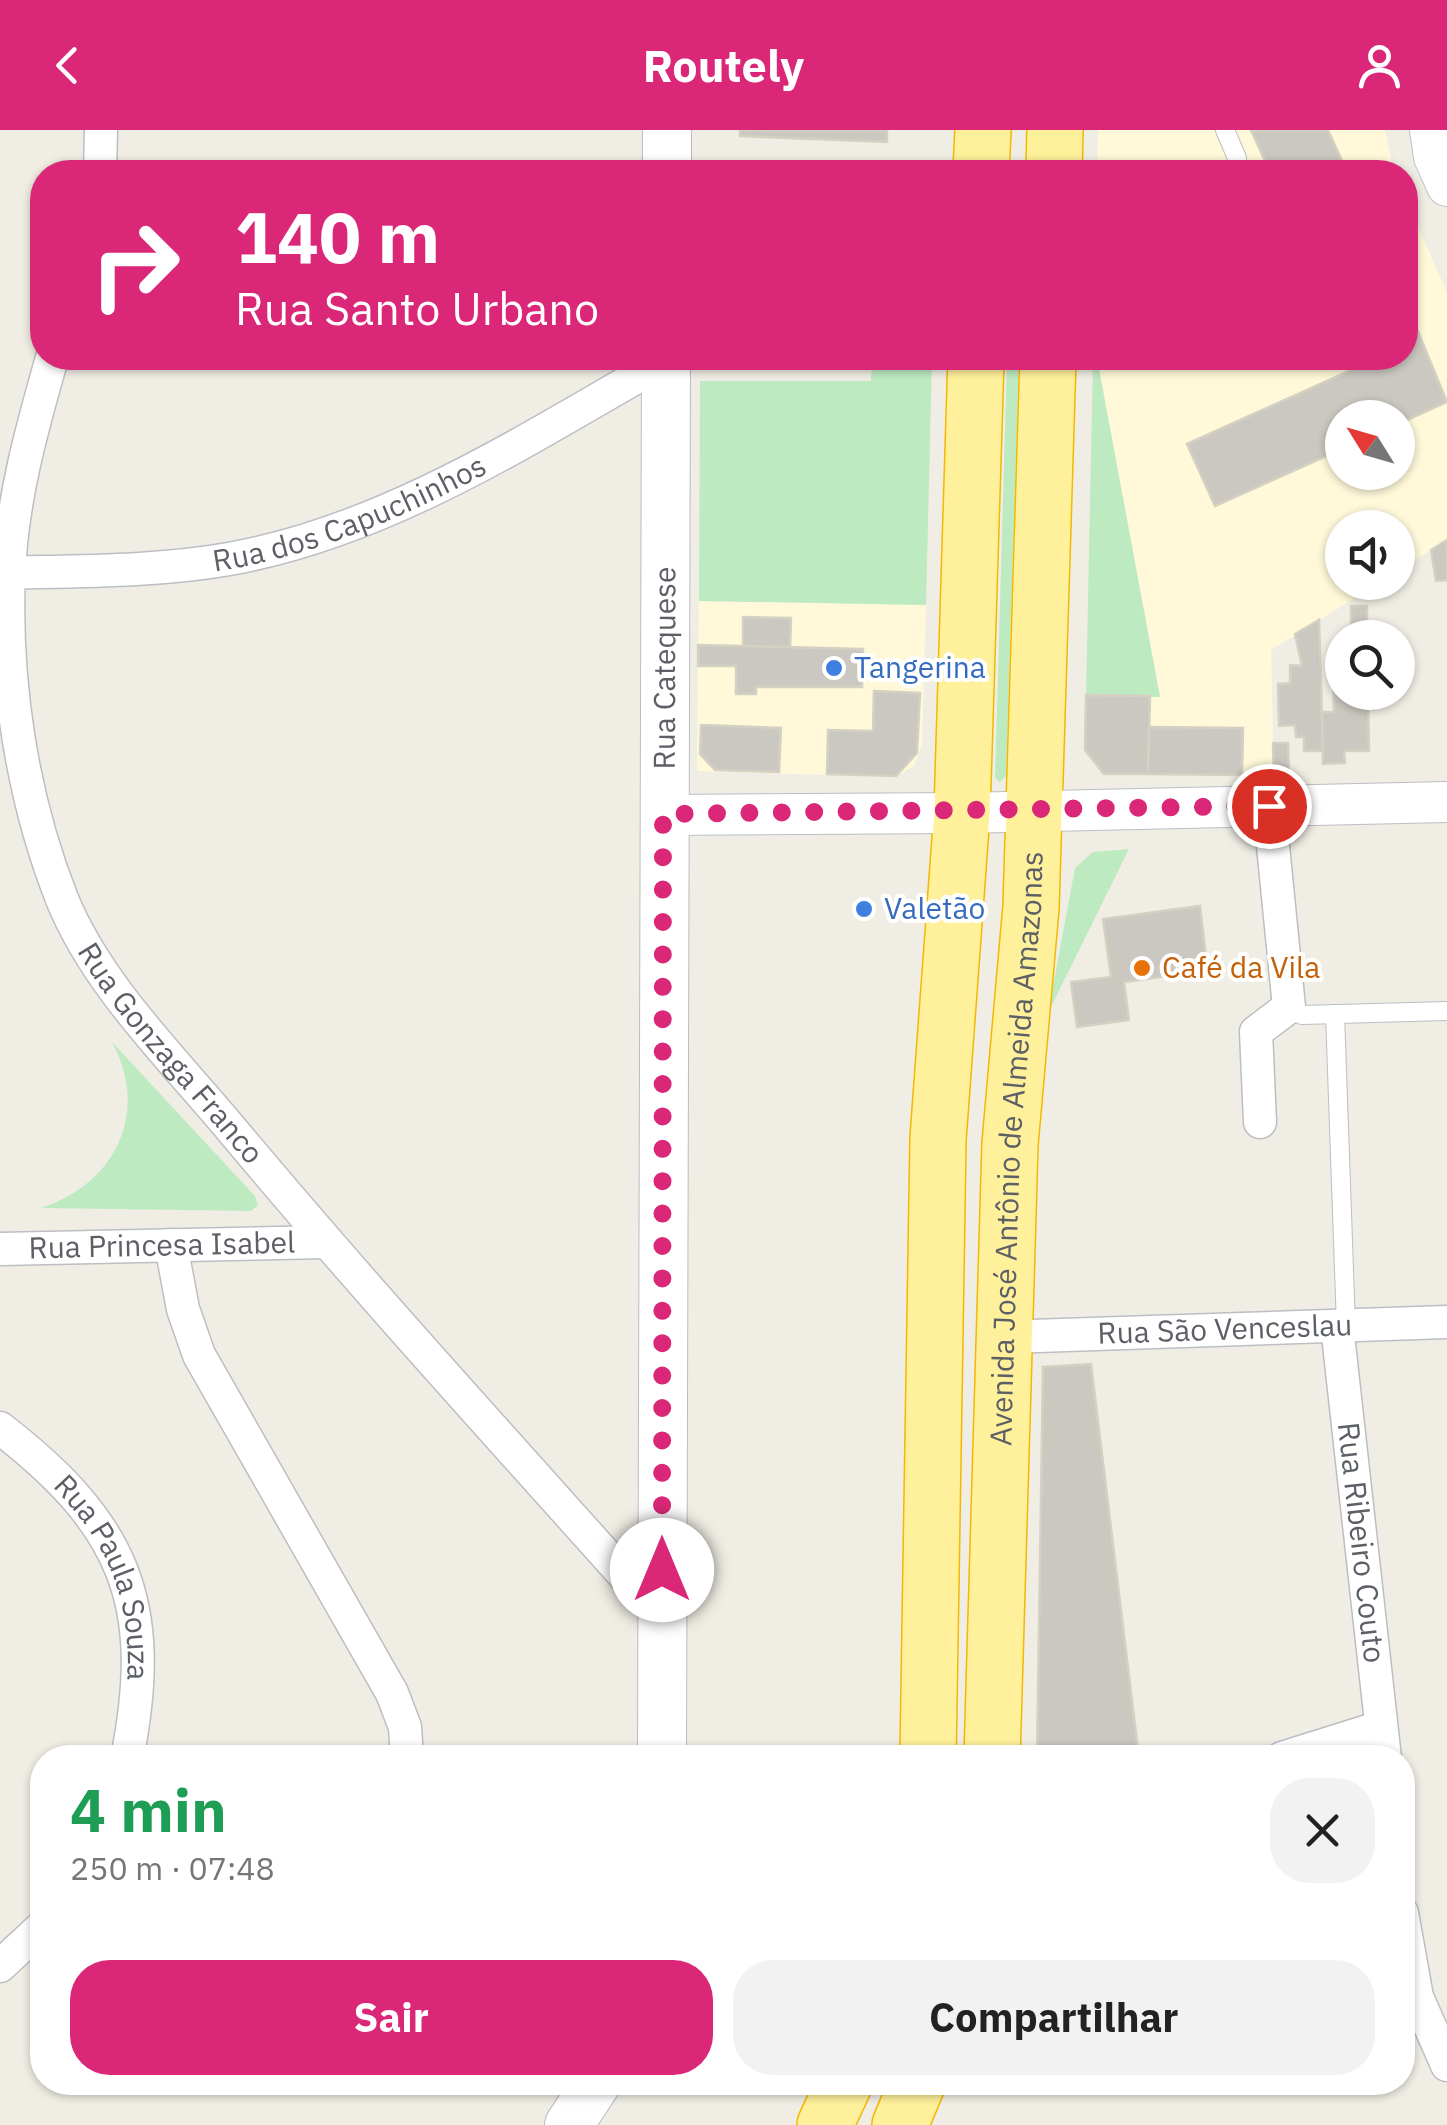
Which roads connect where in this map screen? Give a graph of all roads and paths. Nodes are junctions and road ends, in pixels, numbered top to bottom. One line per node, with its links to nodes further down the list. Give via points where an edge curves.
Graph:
1 (101, 130): 7 (street)
2 (667, 130): 8 (main road)
3 (982, 130): 9 (highway)
4 (1055, 130): 10 (highway)
5 (1225, 130): 6 (lane)
6 (1237, 158)
7 (100, 160)
8 (667, 160)
9 (981, 160)
10 (1054, 160)
11 (49, 370): 16 (street, Rua Gonzaga Franco)
12 (644, 370): 16 (street, Rua dos Capuchinhos, via 420,494 316,536 229,559)
13 (666, 370): 20 (main road, Rua Catequese)
14 (976, 370): 21 (highway)
15 (1048, 370): 19 (highway, Avenida José Antônio de Almeida Amazonas)
16 (4, 573): 26 (street, Rua Gonzaga Franco, via 15,714 63,901 104,973)
17 (1447, 802): 18 (street)
18 (1269, 806): 19 (street); 22 (street)
19 (1036, 812): 21 (street); 31 (highway, Avenida José Antônio de Almeida Amazonas, via 1010,1144)
20 (663, 814): 21 (street); 33 (main road, Rua Catequese)
21 (962, 814): 38 (highway, via 938,1140)
22 (1290, 1007): 24 (lane, via 1298,1014); 25 (street, via 1256,1032)
23 (1447, 1011): 24 (lane)
24 (1335, 1014): 30 (lane)
25 (1260, 1122)
26 (326, 1242): 27 (street, Rua Princesa Isabel); 33 (street, Rua Gonzaga Franco)
27 (170, 1246): 28 (street, Rua Princesa Isabel); 36 (street, via 200,1355 392,1693)
28 (0, 1249)
29 (1447, 1322): 30 (street, Rua São Venceslau)
30 (1342, 1326): 31 (street, Rua São Venceslau); 34 (street, Rua Ribeiro Couto)
31 (1005, 1337): 39 (highway, Avenida José Antônio de Almeida Amazonas)
32 (0, 1428): 35 (street, Rua Paula Souza, via 86,1506 120,1562 138,1630)
33 (662, 1610): 37 (main road, Rua Catequese)
34 (1383, 1742)
35 (129, 1745)
36 (406, 1745)
37 (662, 1745)
38 (928, 1745)
39 (992, 1745)
40 (30, 1938): 41 (street)
41 (0, 1966)
42 (1415, 1987): 43 (street)
43 (1447, 2066)
44 (588, 2095): 47 (main road)
45 (839, 2095): 48 (highway)
46 (913, 2095): 49 (highway)
47 (569, 2125)
48 (825, 2125)
49 (900, 2125)

